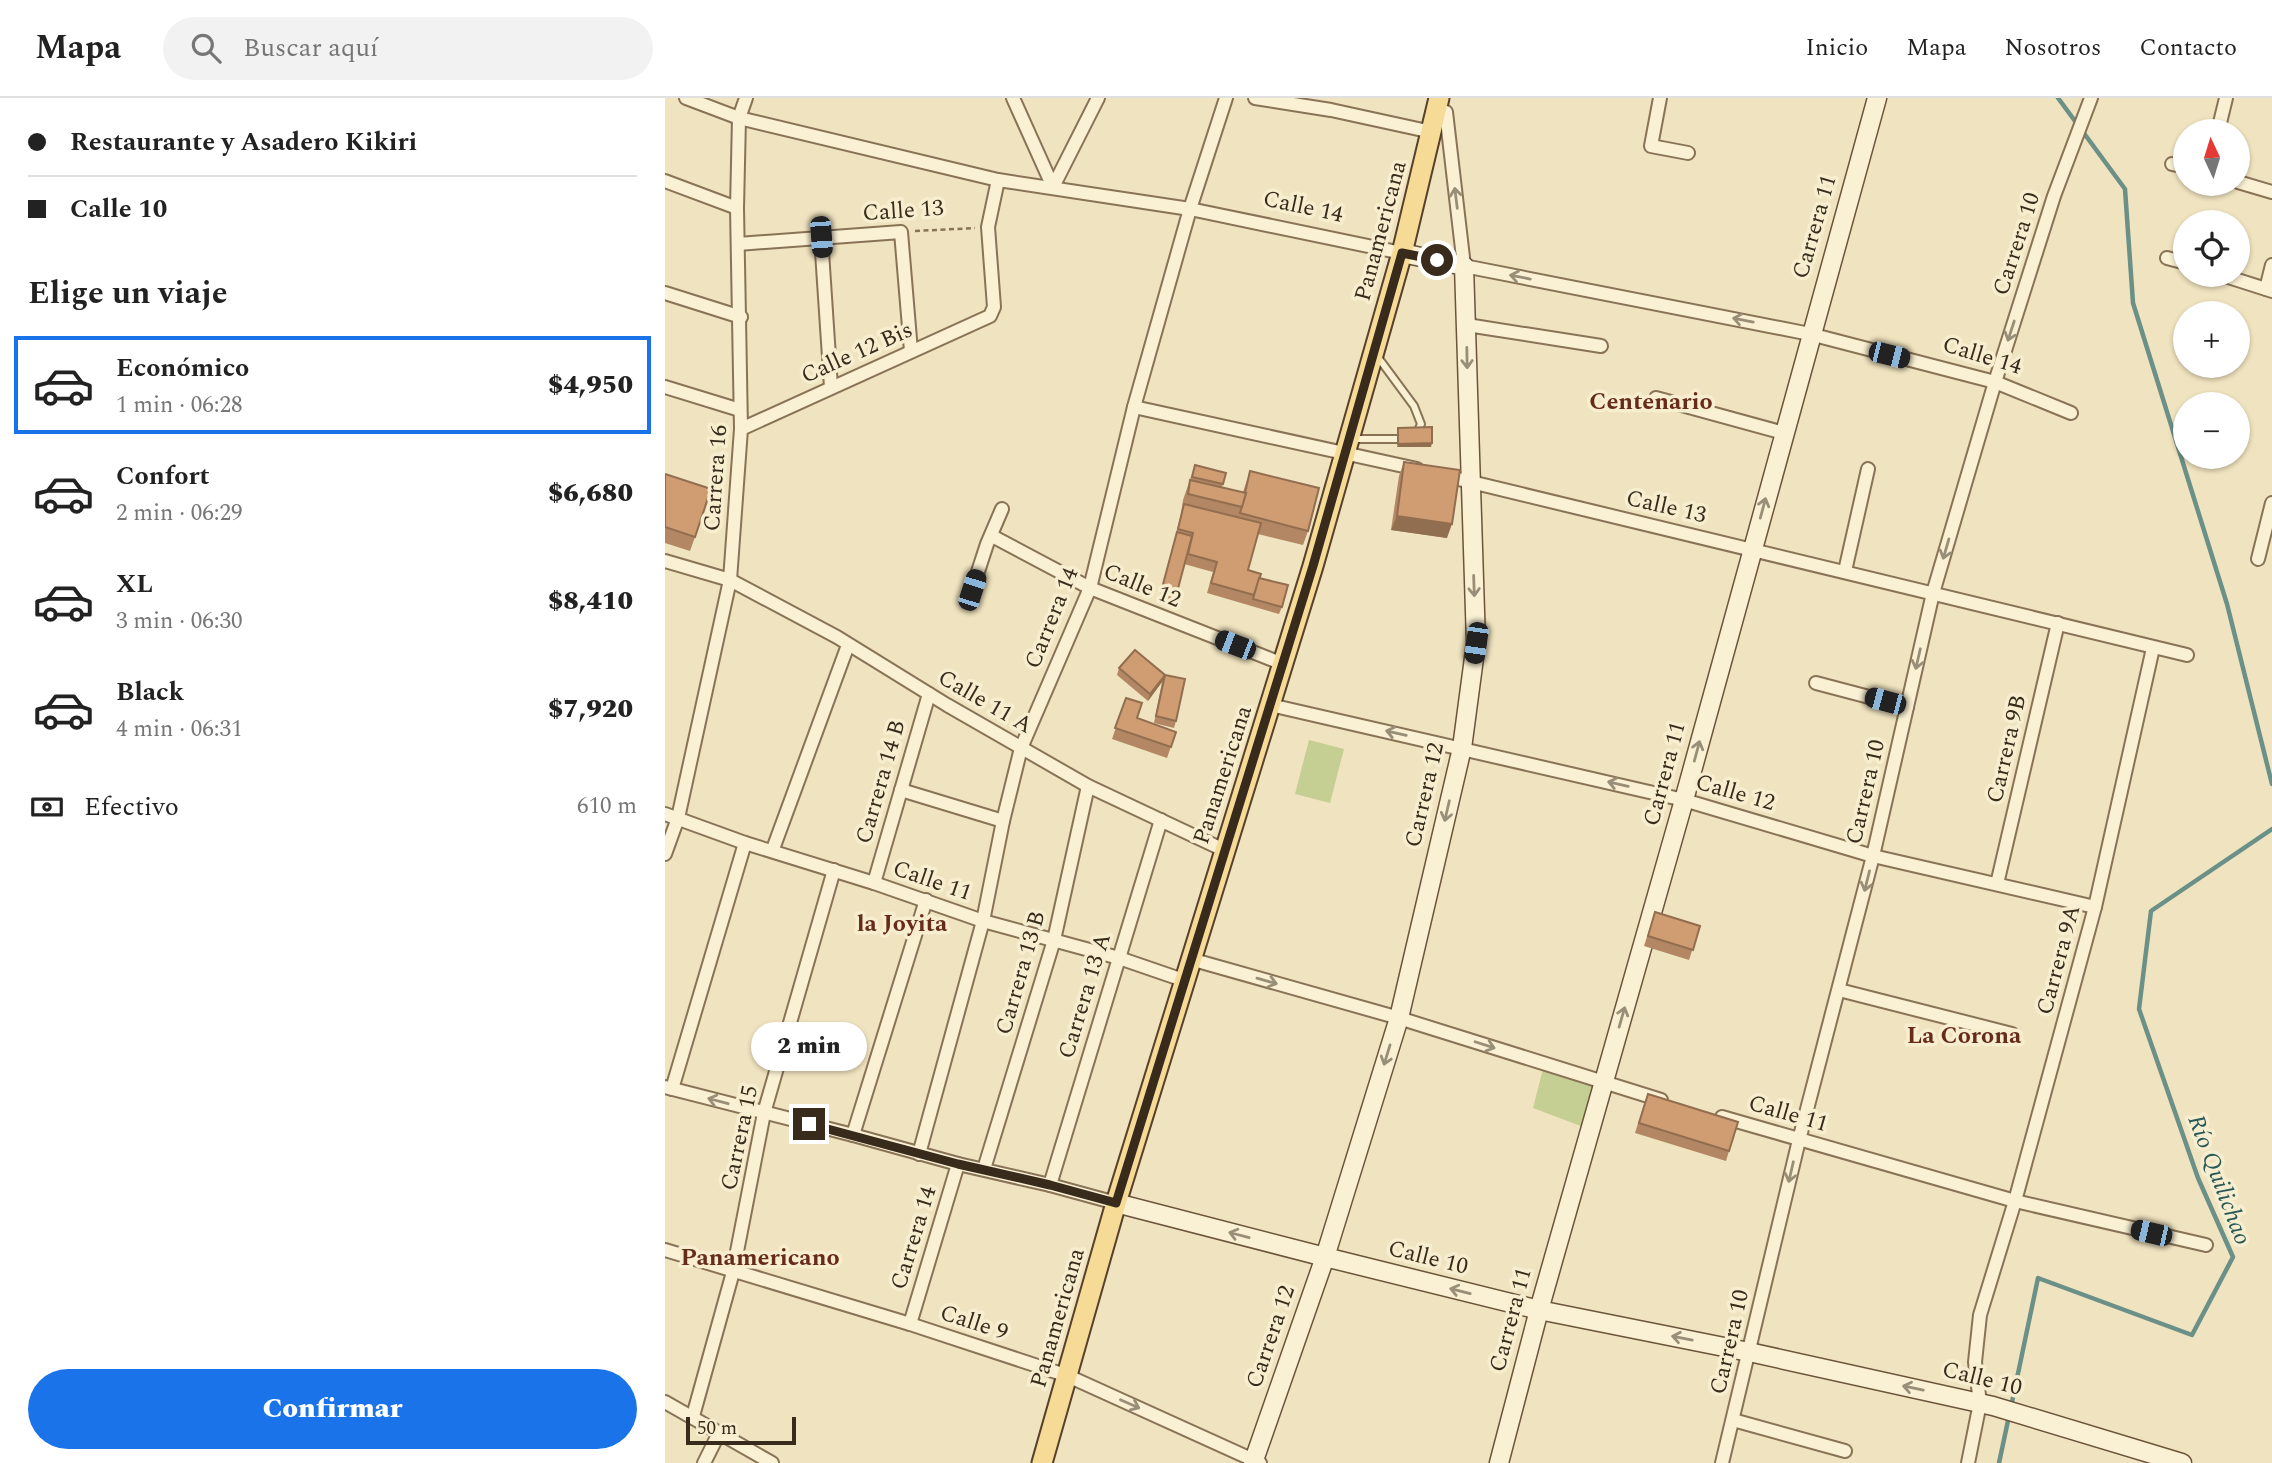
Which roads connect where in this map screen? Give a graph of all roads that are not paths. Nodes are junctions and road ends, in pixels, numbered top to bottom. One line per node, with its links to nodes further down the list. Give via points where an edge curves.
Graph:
1 (686, 98): 12 (street, Calle 14)
2 (746, 98): 12 (street, Carrera 16)
3 (1013, 98): 19 (street)
4 (1098, 98): 19 (street)
5 (1226, 98): 22 (street, Carrera 14)
6 (1255, 98): 14 (street)
7 (1660, 98): 15 (street, via 1651,146)
8 (1877, 98): 35 (street, Carrera 11)
9 (2091, 98): 39 (street, Carrera 10, one-way to 39, via 2054,196)
10 (2226, 98): 13 (street)
11 (1445, 103): 14 (main road, Panamericana); 25 (main road, Panamericana); 29 (street, Carrera 12, one-way to 11)
12 (739, 118): 16 (street, Calle 14); 21 (street, Carrera 16)
13 (2221, 119)
14 (1432, 132): 25 (main road, Panamericana)
15 (1688, 152)
16 (998, 180): 19 (street, Calle 14); 37 (street, Calle 12 Bis, via 988,227 994,307 990,316)
17 (665, 181): 21 (street)
18 (2251, 186): 20 (street)
19 (1053, 187): 22 (street, Calle 14)
20 (2272, 192)
21 (737, 208): 24 (street, Carrera 16)
22 (1189, 209): 25 (street, Calle 14); 43 (street, Carrera 14)
23 (821, 237): 24 (street, Calle 13); 37 (street, Calle 13, via 901,232); 41 (street)
24 (738, 244): 33 (street, Carrera 16)
25 (1406, 254): 29 (street, Calle 14); 38 (main road, Panamericana); 50 (main road, Panamericana)
26 (2167, 258): 27 (street)
27 (2173, 260)
28 (2272, 265): 31 (street)
29 (1464, 266): 34 (street, Carrera 12); 35 (street, Calle 14, one-way to 29)
30 (2250, 284): 31 (street)
31 (2269, 290)
32 (665, 293): 33 (street)
33 (741, 317): 44 (street, Carrera 16)
34 (1467, 326): 36 (street); 52 (street, Carrera 12, one-way to 52)
35 (1810, 334): 39 (street, Calle 14); 48 (street, Carrera 11)
36 (1601, 346)
37 (911, 351): 41 (street, Calle 12 Bis)
38 (1380, 360): 47 (lane, via 1414,406 1421,424); 50 (main road, Panamericana)
39 (1995, 382): 45 (street, Calle 14); 63 (street, Carrera 10, one-way to 63)
40 (665, 387): 44 (street)
41 (831, 387): 46 (street, Calle 12 Bis)
42 (1656, 398): 48 (street)
43 (1134, 407): 50 (street, Calle 13); 61 (street, Carrera 14)
44 (740, 410): 46 (street, Carrera 16)
45 (2071, 413)
46 (741, 429): 60 (street, Carrera 16)
47 (1418, 430)
48 (1784, 433): 56 (street, Carrera 11, one-way to 48)
49 (1397, 439): 50 (lane)
50 (1352, 449): 52 (street, Calle 13); 68 (main road, Panamericana); 71 (main road, Panamericana)
51 (1868, 469): 59 (street)
52 (1470, 482): 56 (street, Calle 13); 74 (street, Carrera 12, one-way to 74, via 1476,643)
53 (2272, 503): 57 (street)
54 (1002, 509): 55 (street)
55 (992, 536): 61 (street, Calle 12); 62 (street)
56 (1752, 549): 59 (street, Calle 13); 77 (street, Carrera 11, one-way to 56)
57 (2258, 559)
58 (665, 561): 60 (street, Calle 11 A)
59 (1845, 571): 63 (street, Calle 13)
60 (730, 580): 65 (street, Calle 11 A); 78 (street, Carrera 16)
61 (1090, 589): 68 (street, Calle 12); 73 (street, Carrera 14)
62 (972, 590)
63 (1934, 593): 64 (street, Calle 13); 72 (street, Carrera 10, one-way to 72)
64 (2058, 623): 66 (street, Calle 13); 88 (street, Carrera 9B)
65 (848, 645): 70 (street, Calle 11 A); 82 (street)
66 (2153, 648): 67 (street, Calle 13); 90 (street, Carrera 9A)
67 (2187, 654)
68 (1283, 664): 83 (main road, Panamericana)
69 (1816, 683): 72 (street)
70 (929, 694): 73 (street, Calle 11 A); 76 (street, Carrera 14 B)
71 (1279, 707): 74 (street, Calle 12, one-way to 71); 94 (main road, Panamericana)
72 (1907, 707): 85 (street, Carrera 10)
73 (1021, 748): 75 (street, Calle 11 A); 80 (street, Carrera 14)
74 (1462, 748): 77 (street, Calle 12, one-way to 74); 97 (street, Carrera 12, one-way to 97)
75 (1087, 786): 79 (street, Calle 11 A); 92 (street, Carrera 13 B)
76 (901, 790): 80 (street); 87 (street, Carrera 14 B)
77 (1684, 800): 85 (street, Calle 12); 99 (street, Carrera 11, one-way to 77)
78 (671, 816): 81 (street, Calle 11); 84 (street, Carrera 16)
79 (1161, 820): 83 (street, Calle 11 A); 93 (street, Carrera 13 A)
80 (1003, 821): 91 (street, Carrera 14)
81 (745, 843): 82 (street, Calle 11); 100 (street)
82 (772, 849): 86 (street, Calle 11)
83 (1224, 849): 95 (main road, Panamericana)
84 (665, 854)
85 (1873, 856): 88 (street, Calle 12); 96 (street, Carrera 10, one-way to 96)
86 (834, 870): 87 (street, Calle 11); 103 (street, Carrera 15)
87 (874, 883): 89 (street, Calle 11)
88 (1997, 884): 90 (street, Calle 12)
89 (926, 900): 91 (street, Calle 11); 104 (street)
90 (2095, 907): 110 (street, Carrera 9A)
91 (983, 921): 92 (street, Calle 11); 106 (street, Carrera 14)
92 (1054, 940): 93 (street, Calle 11); 108 (street, Carrera 13 B)
93 (1119, 958): 95 (street, Calle 11); 109 (street, Carrera 13 A)
94 (1201, 962): 97 (street, one-way to 97); 111 (main road, Panamericana)
95 (1186, 981): 111 (main road, Panamericana)
96 (1839, 990): 98 (street); 105 (street, Carrera 10)
97 (1399, 1018): 99 (street, one-way to 99); 114 (street, Carrera 12, one-way to 114)
98 (2012, 1034)
99 (1604, 1083): 101 (street); 116 (street, Carrera 11)
100 (668, 1088): 103 (street, Calle 10, one-way to 100)
101 (1669, 1102)
102 (1708, 1113): 105 (street, Calle 11)
103 (764, 1114): 104 (street, Calle 10); 115 (street, Carrera 15)
104 (853, 1135): 106 (street, Calle 10)
105 (1799, 1140): 110 (street, Calle 11); 118 (street, Carrera 10, one-way to 118)
106 (919, 1154): 107 (street, Calle 10)
107 (958, 1164): 108 (street, Calle 10); 117 (street, Carrera 14)
108 (984, 1169): 109 (street, Calle 10)
109 (1050, 1185): 111 (street, Calle 10)
110 (2015, 1201): 112 (street, Calle 11); 121 (street, Carrera 9A, via 1980,1315 1975,1362)
111 (1121, 1204): 114 (street, Calle 10, one-way to 111); 119 (main road, Panamericana)
112 (2206, 1245)
113 (665, 1250): 115 (street, Calle 9)
114 (1325, 1258): 116 (street, Calle 10, one-way to 114); 126 (street, Carrera 12)
115 (733, 1272): 117 (street, Calle 9); 122 (street, Carrera 15)
116 (1539, 1310): 118 (street, Calle 10, one-way to 116); 131 (street, Carrera 11)
117 (910, 1324): 119 (street, Calle 9)
118 (1749, 1352): 121 (street, Calle 10, one-way to 118); 123 (street, Carrera 10)
119 (1073, 1378): 126 (street, Calle 9, one-way to 126); 129 (main road, Panamericana); 130 (main road, Panamericana)
120 (665, 1402): 122 (street)
121 (1986, 1404): 133 (street, Carrera 9A); 134 (street, Calle 10)
122 (693, 1416): 124 (street)
123 (1733, 1420): 125 (street); 132 (street, Carrera 10)
124 (719, 1433): 127 (street); 128 (street)
125 (1845, 1451)
126 (1256, 1462)
127 (704, 1463)
128 (772, 1463)
129 (1042, 1463)
130 (1053, 1463)
131 (1499, 1463)
132 (1722, 1463)
133 (1968, 1463)
134 (2182, 1463)

